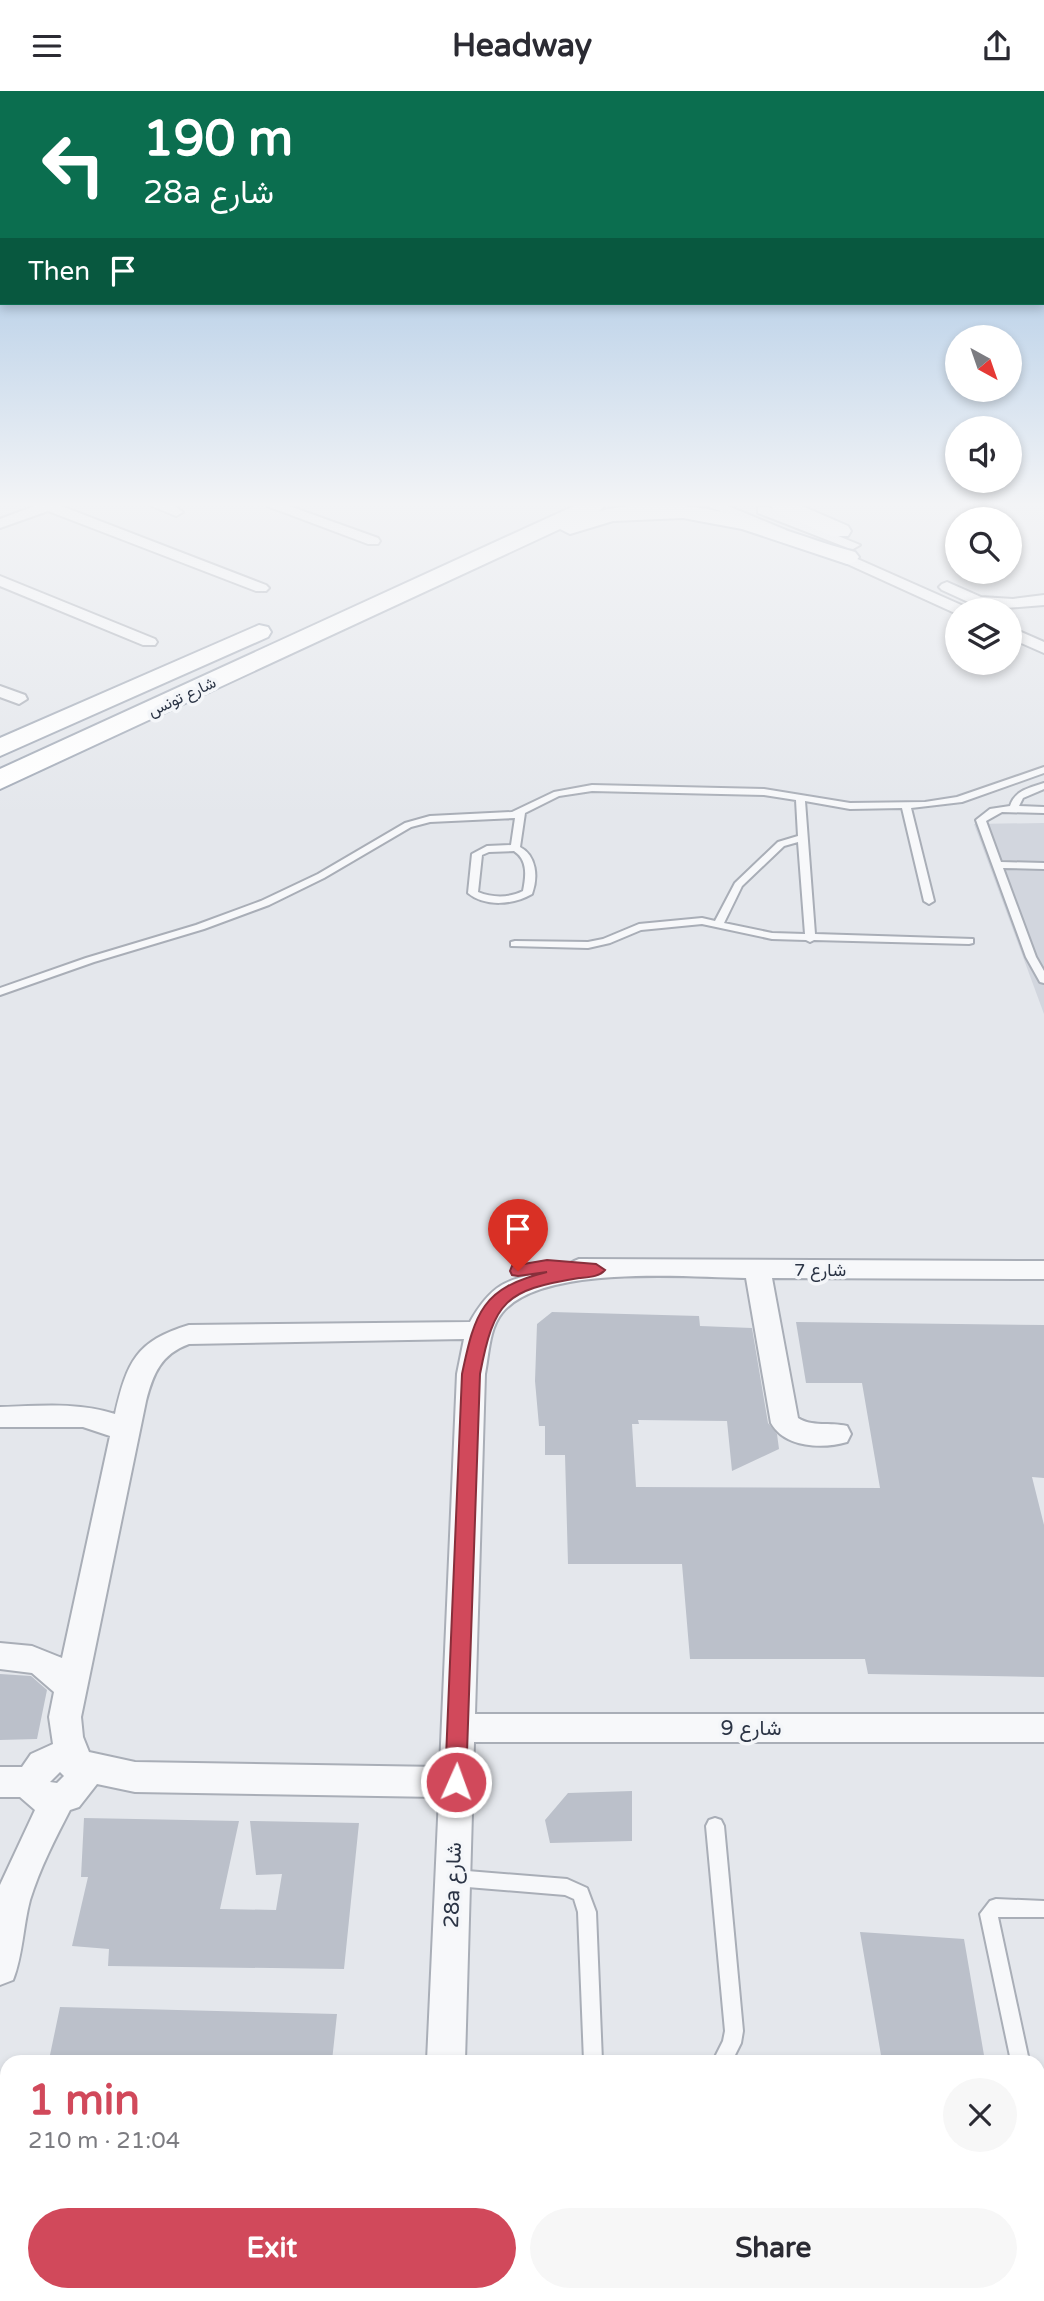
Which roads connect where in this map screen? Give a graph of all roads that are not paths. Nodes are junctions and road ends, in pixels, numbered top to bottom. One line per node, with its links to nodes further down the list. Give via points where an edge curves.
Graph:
1 (69, 609): 7 (street)
2 (372, 609): 13 (main road, شارع تونس)
3 (1022, 620): 5 (street)
4 (279, 623): 11 (main road, شارع تونس)
5 (1044, 630)
6 (1022, 638): 8 (street)
7 (149, 642)
8 (1044, 648)
9 (0, 691): 10 (street)
10 (19, 699)
11 (0, 748)
12 (1044, 770): 16 (lane, via 960,800)
13 (0, 780)
14 (1044, 786): 17 (lane, via 1018,795)
15 (800, 798): 16 (lane, via 850,806); 19 (lane, via 764,792 592,788 557,794); 20 (lane)
16 (906, 806): 24 (lane)
17 (1014, 810): 18 (lane); 22 (lane, via 994,811 981,820)
18 (1044, 810)
19 (520, 813): 21 (lane); 30 (lane, via 419,822 265,903)
20 (803, 838): 25 (lane, via 781,844 738,884); 26 (lane)
21 (514, 848): 21 (lane, via 529,857 528,892 512,898 482,898 473,893 477,854)
22 (998, 865): 23 (lane); 29 (lane, via 1031,957)
23 (1044, 866)
24 (929, 901)
25 (719, 922): 26 (lane, via 762,935); 28 (lane, via 639,927 588,945)
26 (810, 939): 27 (lane)
27 (969, 941)
28 (515, 944)
29 (1044, 980)
30 (0, 992)
31 (596, 1270): 32 (street, شارع 7); 34 (street, 28a شارع, via 547,1266 506,1275 479,1296); 35 (street, 28a شارع, via 531,1282 496,1301 479,1333)
32 (758, 1270): 33 (street, شارع 7); 38 (street, via 785,1423 799,1433)
33 (1044, 1270)
34 (466, 1330): 35 (street, 28a شارع); 37 (street, via 180,1337 159,1347 140,1371)
35 (471, 1374): 41 (street, 28a شارع)
36 (0, 1417): 37 (street, via 92,1418)
37 (126, 1432): 40 (street)
38 (837, 1434)
39 (0, 1656): 40 (street, via 42,1662)
40 (71, 1689): 43 (street)
41 (458, 1727): 42 (street, شارع 9); 44 (street, 28a شارع)
42 (1044, 1728)
43 (53, 1780): 44 (street, via 99,1789 135,1777); 47 (street)
44 (456, 1782): 46 (street, 28a شارع)
45 (715, 1826): 52 (lane, via 734,2031)
46 (453, 1878): 50 (street, 28a شارع); 51 (lane, via 567,1887 582,1894 587,1912)
47 (5, 1907): 49 (street)
48 (1044, 1909): 53 (lane, via 996,1907 989,1914)
49 (0, 1967)
50 (446, 2055)
51 (593, 2055)
52 (725, 2055)
53 (1019, 2055)

